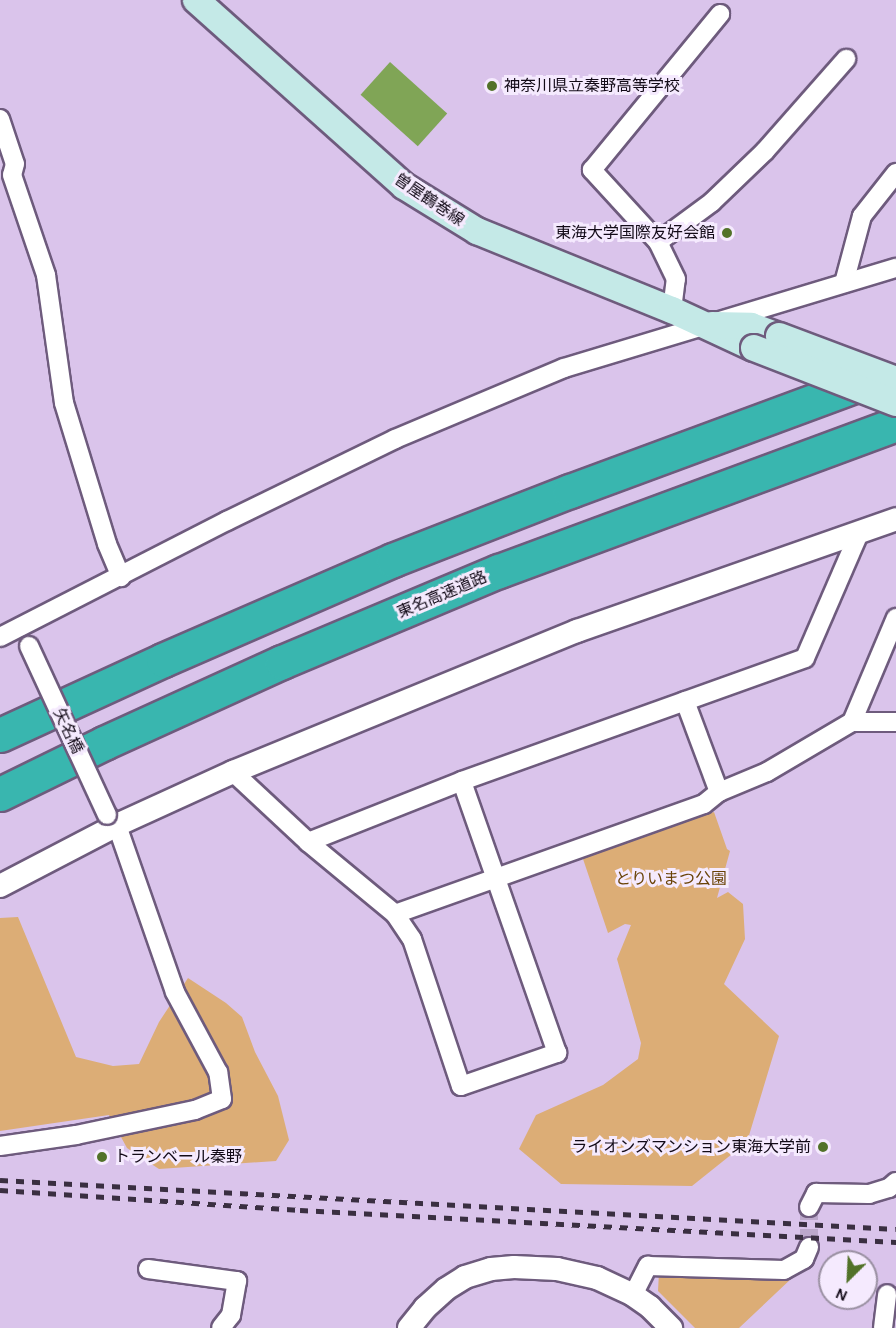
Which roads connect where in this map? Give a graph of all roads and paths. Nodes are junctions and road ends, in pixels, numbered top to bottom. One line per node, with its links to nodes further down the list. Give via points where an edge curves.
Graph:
1 (196, 0): 9 (main road, 曽屋鶴巻線, via 404,186 477,231)
2 (720, 14): 6 (street, via 592,170)
3 (846, 59): 6 (street, via 765,151 712,202)
4 (0, 119): 17 (street, via 15,164 12,175 46,275 64,403 107,544)
5 (896, 173): 8 (street, via 862,216)
6 (658, 242): 9 (street, via 676,279)
7 (896, 268): 8 (street)
8 (844, 283): 10 (street)
9 (672, 310): 10 (main road, 曽屋鶴巻線)
10 (709, 325): 12 (main road, 曽屋鶴巻線, bridge, via 751,326); 13 (main road, 曽屋鶴巻線, bridge, via 733,340); 17 (street, via 564,368 395,439 227,520)
11 (896, 371): 24 (highway, via 393,560)
12 (896, 380)
13 (896, 403)
14 (896, 424): 28 (highway, 東名高速道路, via 499,571 272,667)
15 (896, 519): 16 (street)
16 (860, 531): 21 (street, via 805,658); 25 (street, via 577,631)
17 (121, 577): 19 (street)
18 (896, 618): 22 (street)
19 (19, 629): 20 (street); 29 (street, 矢名橋, bridge)
20 (0, 637)
21 (685, 701): 26 (street); 27 (street)
22 (852, 722): 23 (street); 27 (street, via 767,772)
23 (896, 722)
24 (0, 735)
25 (233, 772): 29 (street); 30 (street)
26 (462, 781): 30 (street); 31 (street)
27 (719, 792): 31 (street, via 704,804)
28 (0, 794)
29 (112, 820): 32 (street); 34 (street, 矢名橋, via 175,992 218,1072 222,1099 195,1110 87,1133)
30 (308, 842): 33 (street)
31 (495, 878): 33 (street); 33 (street, via 557,1053 461,1086 412,939)
32 (0, 886)
33 (395, 914)
34 (0, 1146)
35 (896, 1182): 36 (street, via 869,1194 816,1193)
36 (809, 1207)
37 (809, 1247): 40 (street, via 804,1259 784,1270 648,1266)
38 (148, 1269): 41 (street, via 237,1281 231,1315)
39 (887, 1294): 44 (street)
40 (633, 1295): 42 (street, via 597,1278 557,1269 491,1269 465,1277 446,1289); 43 (street)
41 (221, 1328)
42 (410, 1328)
43 (671, 1328)
44 (883, 1328)

